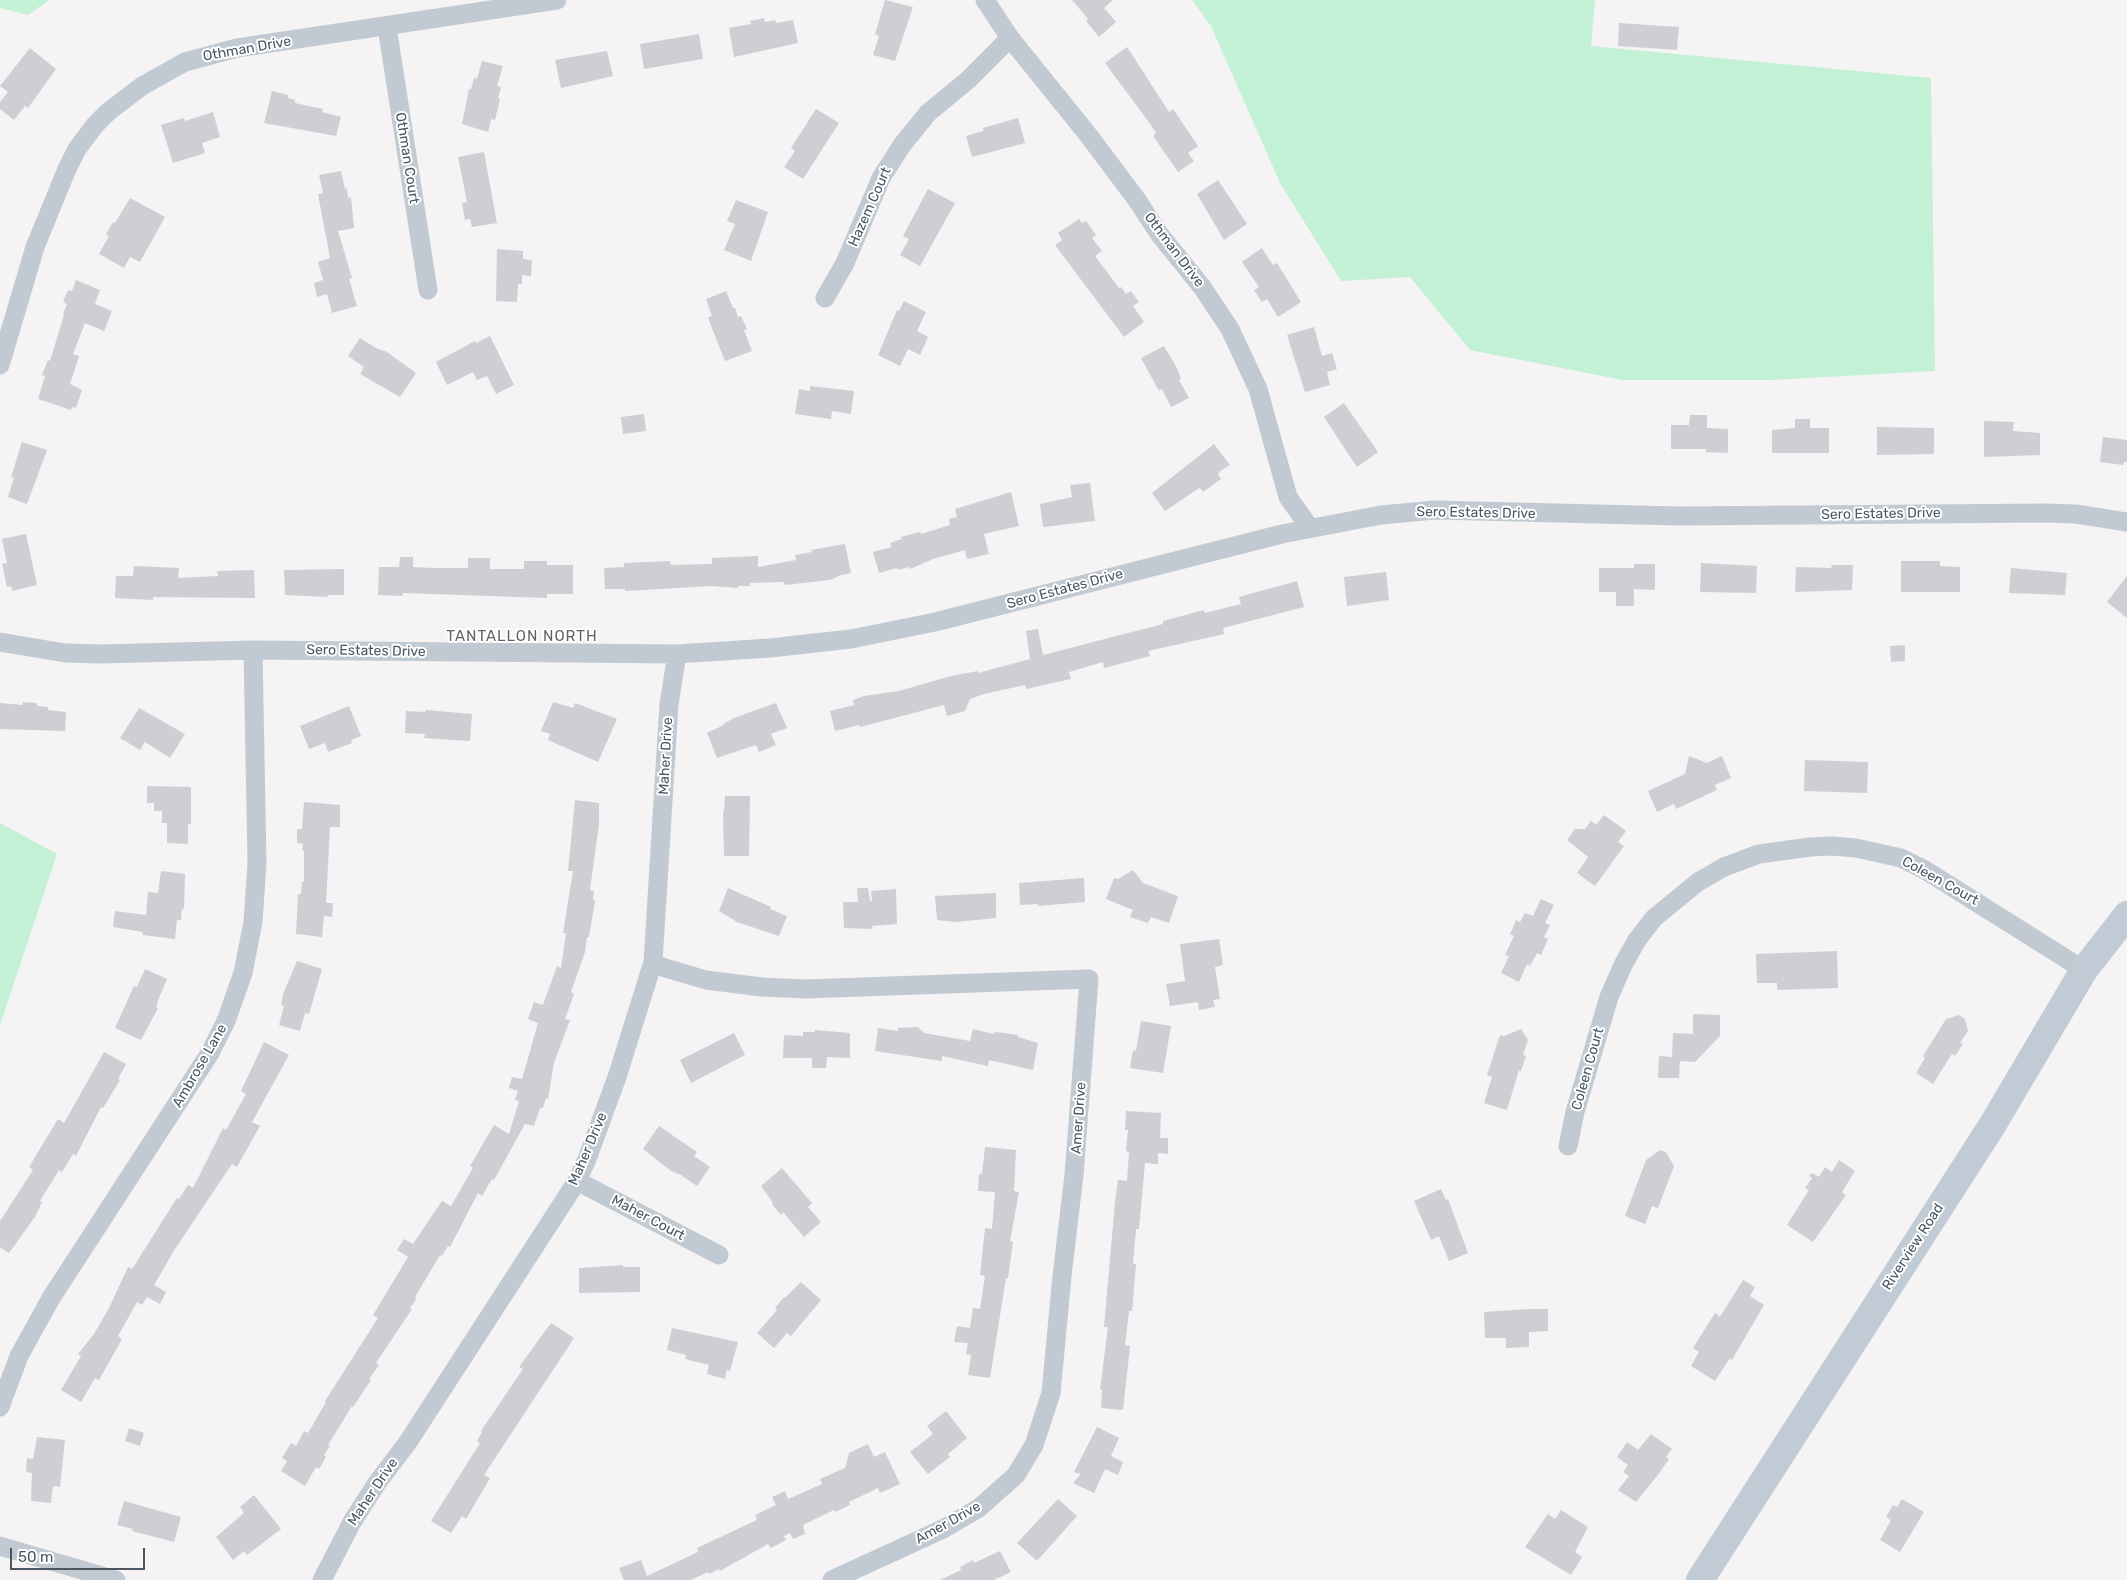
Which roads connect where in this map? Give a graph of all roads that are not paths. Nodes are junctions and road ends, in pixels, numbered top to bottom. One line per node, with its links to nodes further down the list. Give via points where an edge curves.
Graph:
1 (557, 0): 3 (street, Othman Drive)
2 (985, 0): 4 (street, Othman Drive)
3 (387, 27): 5 (street, Othman Court); 7 (street, Othman Drive, via 204,55 157,76 108,112 77,149 57,192 35,247)
4 (1010, 38): 6 (street, Hazem Court, via 968,80 928,113 902,145 881,178 845,263); 9 (street, Othman Drive, via 1089,136 1230,329 1258,389 1288,497)
5 (428, 290)
6 (825, 298)
7 (0, 365)
8 (2127, 522): 9 (street, Sero Estates Drive, via 2046,513 1689,516 1435,510 1381,515)
9 (1310, 528): 12 (street, Sero Estates Drive, via 955,618 870,635 770,648)
10 (0, 642): 11 (street, Sero Estates Drive, via 65,653 92,654)
11 (253, 650): 12 (street, Sero Estates Drive); 19 (street, Ambrose Lane, via 257,863 253,922 243,973 226,1021 210,1053 51,1298 19,1356)
12 (677, 654): 14 (street, Maher Drive, via 669,704)
13 (2127, 915): 15 (street, Riverview Road)
14 (653, 962): 17 (street, Maher Drive, via 617,1077); 23 (street, Amer Drive, via 706,980 805,989 1089,979 1074,1175 1051,1393 1034,1445 1016,1475 980,1508 943,1529)
15 (2084, 970): 16 (street, Coleen Court, via 1934,875 1901,858 1832,846 1759,854 1724,867 1698,882 1654,918 1637,940 1609,997); 24 (street, Riverview Road, via 1993,1124)
16 (1568, 1146)
17 (577, 1180): 18 (street, Maher Court); 22 (street, Maher Drive, via 408,1442 352,1522)
18 (719, 1255)
19 (0, 1407)
20 (0, 1546): 21 (street)
21 (116, 1580)
22 (322, 1580)
23 (832, 1580)
24 (1700, 1580)

